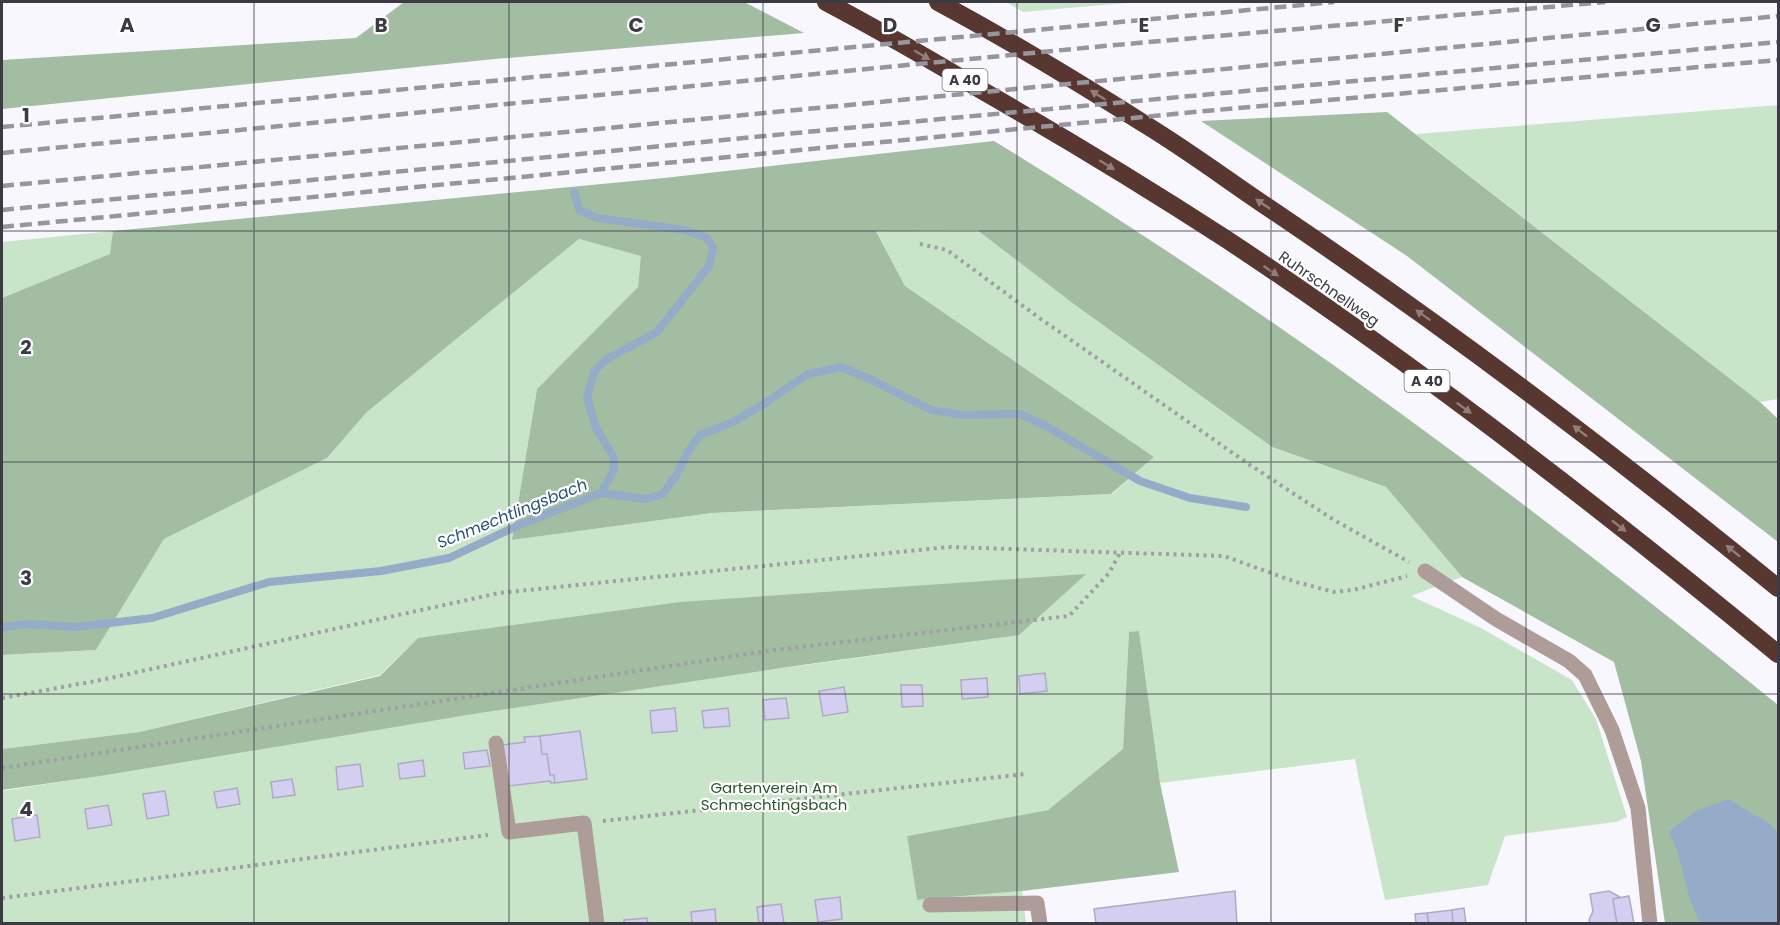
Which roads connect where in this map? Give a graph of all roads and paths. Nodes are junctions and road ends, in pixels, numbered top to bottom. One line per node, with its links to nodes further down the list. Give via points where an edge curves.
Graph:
1 (826, 2): 7 (highway, Ruhrschnellweg / A 40, one-way to 7, via 1057,134 1227,240 1470,412)
2 (938, 2): 6 (highway, one-way to 2, via 1491,363 1317,240 1148,126)
3 (920, 244): 5 (path, via 947,250 1250,465 1334,520)
4 (1120, 553): 5 (path, via 1224,556 1334,592); 8 (path, via 948,547 499,593); 10 (path, via 1109,573 1069,616 774,650)
5 (1425, 571): 18 (lane, via 1496,619 1569,661 1585,675 1612,730 1638,808)
6 (1779, 588)
7 (1779, 654)
8 (2, 698)
9 (496, 743): 13 (lane)
10 (2, 768)
11 (1025, 774): 12 (path)
12 (584, 823): 13 (lane); 16 (lane)
13 (509, 832): 14 (path)
14 (2, 898)
15 (930, 906): 17 (lane, via 1037,903)
16 (597, 924)
17 (1040, 924)
18 (1650, 924)

